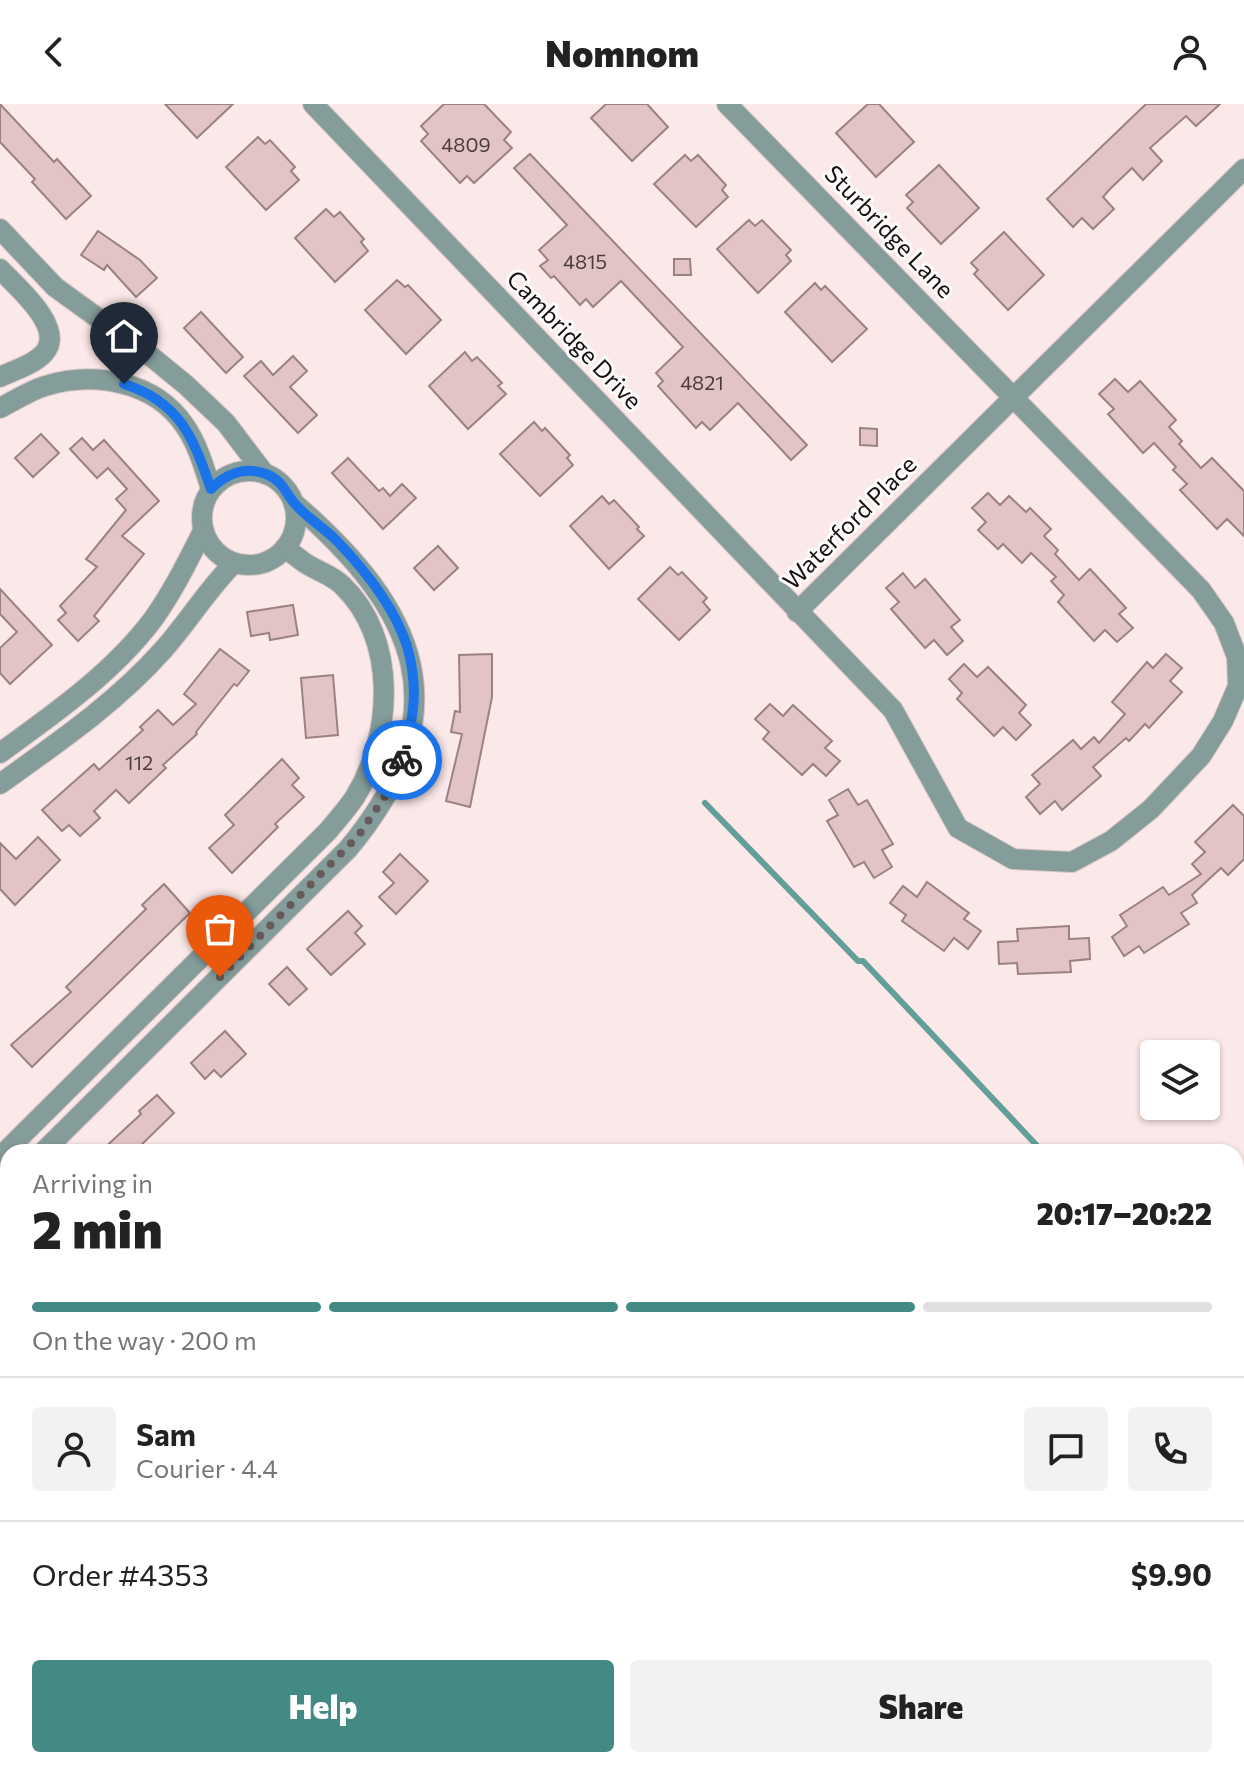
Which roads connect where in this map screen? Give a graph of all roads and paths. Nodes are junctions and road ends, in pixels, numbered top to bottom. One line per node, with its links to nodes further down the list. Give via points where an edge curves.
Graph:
1 (313, 104): 15 (street, Cambridge Drive)
2 (727, 104): 7 (street, Sturbridge Lane)
3 (1244, 169): 7 (street, Waterford Place)
4 (0, 229): 9 (street, via 55,287 186,385 226,423)
5 (0, 269): 6 (street, via 35,306 50,338 46,351 34,361)
6 (0, 377)
7 (1013, 396): 15 (street, Waterford Place); 15 (street, Waterford Place, via 1201,590 1224,623 1237,657 1238,686 1223,721 1178,784 1111,841 1072,862 1013,859 958,828 893,710)
8 (0, 408): 10 (street, via 43,386 71,380 98,379 145,390 183,423)
9 (264, 473): 10 (street, via 235,472); 11 (street, via 277,479)
10 (211, 489): 12 (street, via 201,516)
11 (294, 503): 13 (street, via 293,534); 19 (street, via 337,541 398,623 416,694 402,759 370,822 348,849)
12 (203, 531): 14 (street, via 209,545); 16 (street, via 166,601 127,650)
13 (285, 548): 14 (street, via 262,564); 18 (street, via 340,582 359,603 373,631 385,689 372,759 355,796 318,841)
14 (234, 563): 17 (street, via 128,686)
15 (797, 612)
16 (0, 753)
17 (0, 784)
18 (13, 1144)
19 (51, 1144)

